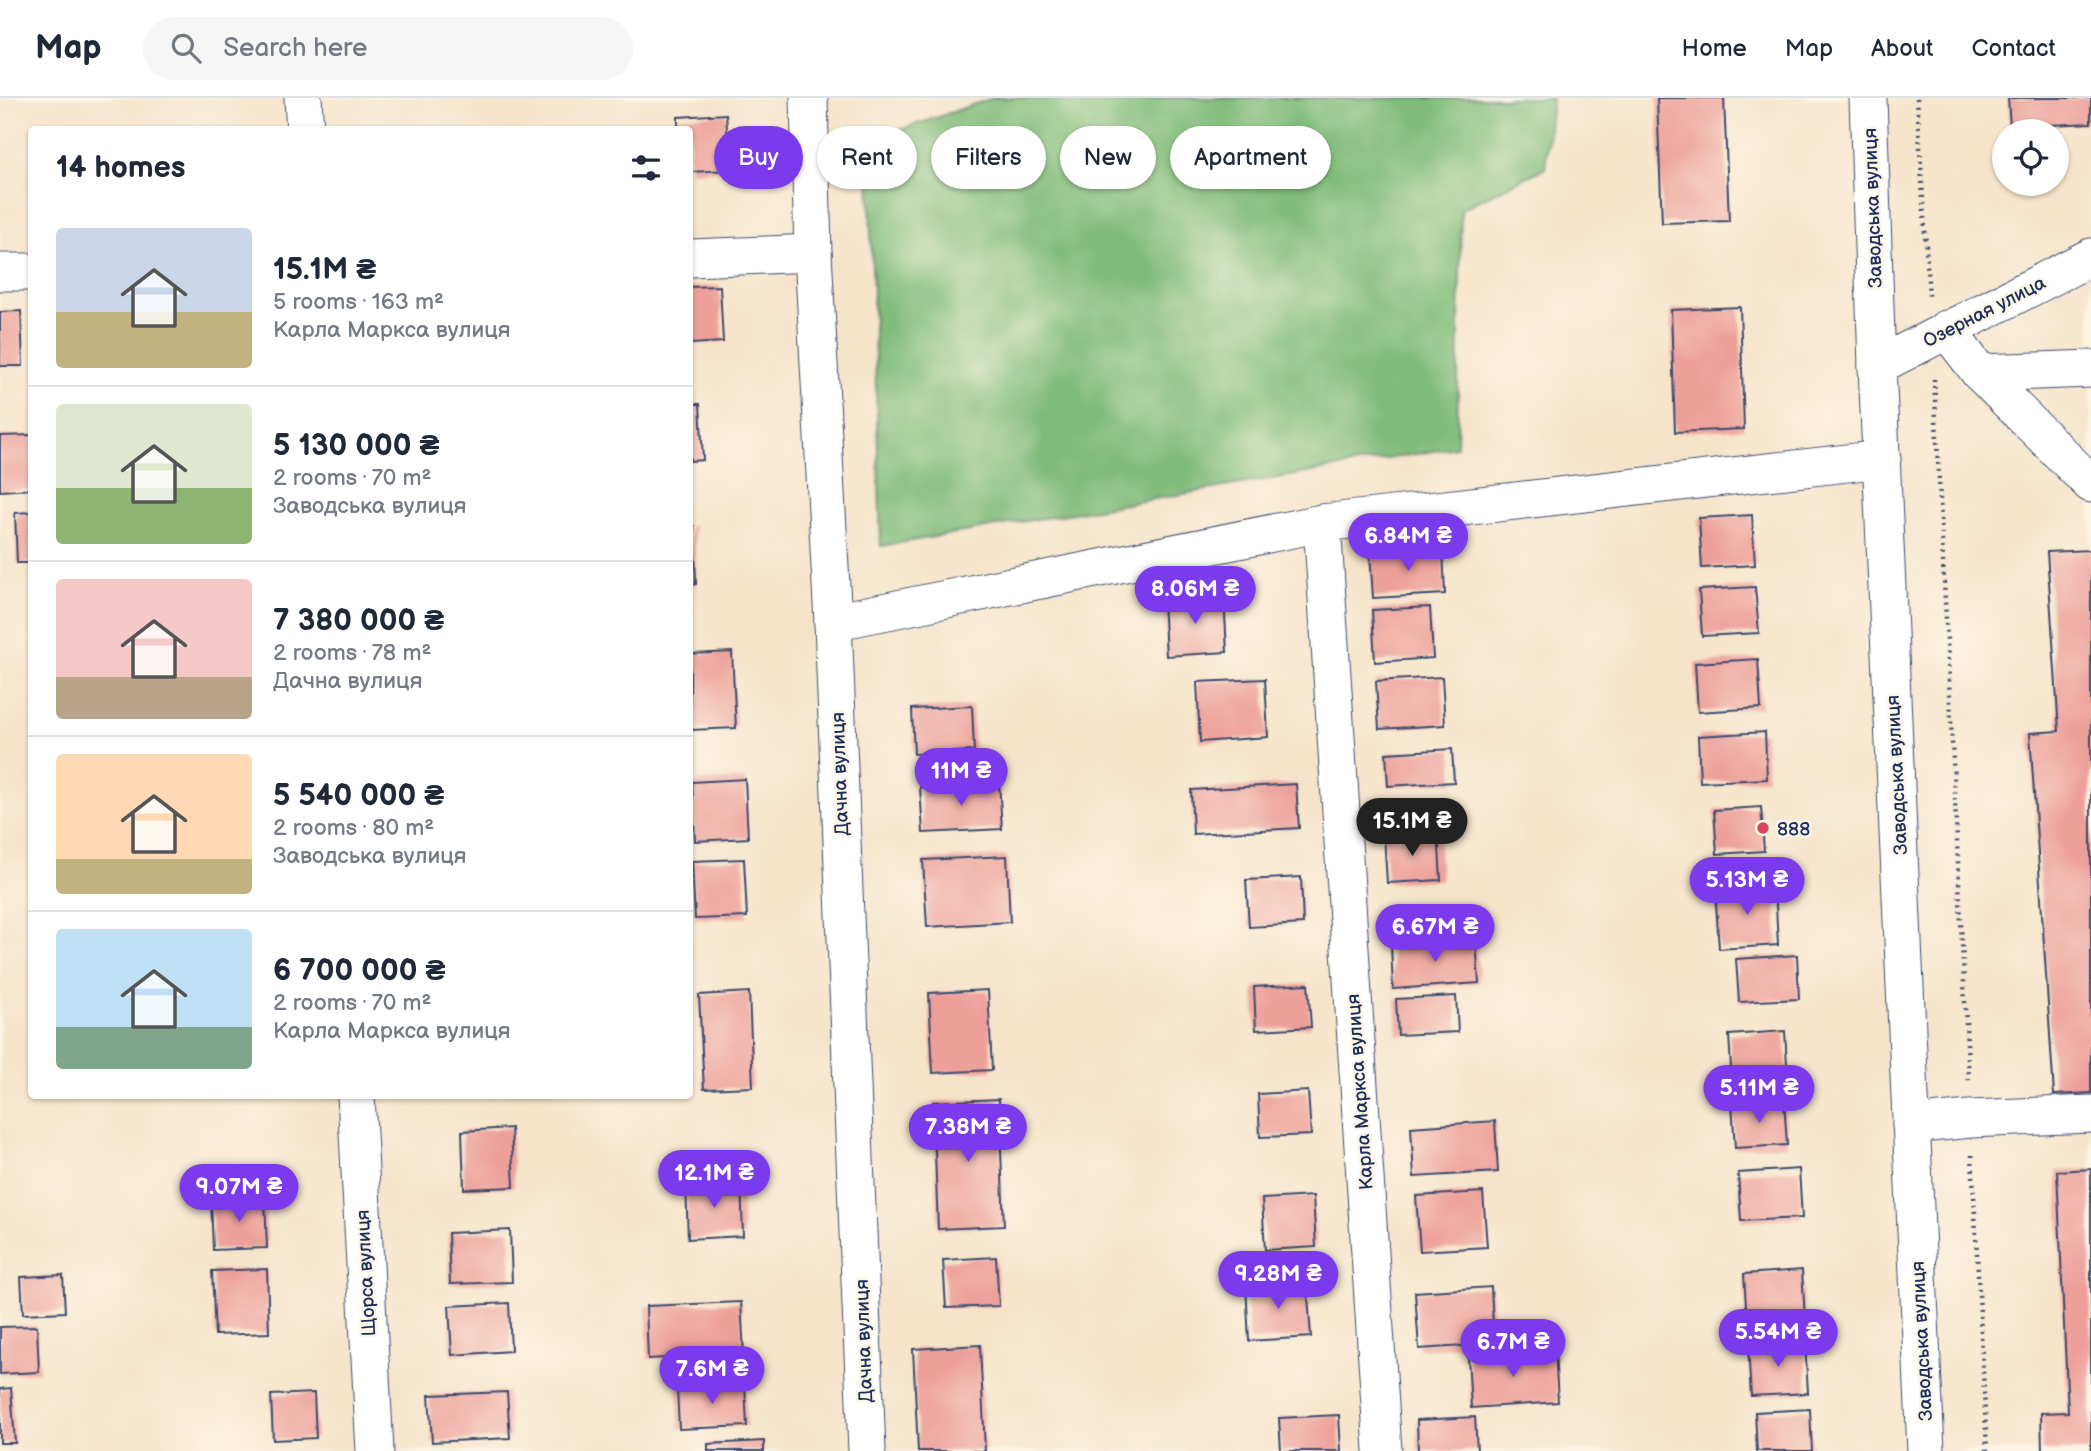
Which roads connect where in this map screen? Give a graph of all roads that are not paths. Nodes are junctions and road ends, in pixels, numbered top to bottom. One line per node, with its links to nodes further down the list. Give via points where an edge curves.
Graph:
1 (303, 98): 4 (street)
2 (809, 98): 5 (street, Дачна вулиця)
3 (1868, 98): 11 (street, Заводська вулиця)
4 (305, 126)
5 (813, 253): 7 (street); 17 (street, Дачна вулиця)
6 (2091, 257): 10 (street, Озерная улица)
7 (693, 258)
8 (0, 272): 9 (street)
9 (28, 272)
10 (1939, 333): 11 (street, Озерная улица); 13 (street)
11 (1877, 366): 14 (street, Заводська вулиця)
12 (2091, 369): 13 (street)
13 (1980, 373): 15 (street)
14 (1882, 459): 16 (street); 20 (street, Заводська вулиця)
15 (2091, 484)
16 (1322, 523): 17 (street); 23 (street, Карла Маркса вулиця)
17 (833, 622): 22 (street, Дачна вулиця)
18 (356, 1099): 21 (street, Щорса вулиця)
19 (2091, 1114): 20 (street)
20 (1911, 1125): 24 (street, Заводська вулиця)
21 (375, 1451)
22 (867, 1451)
23 (1383, 1451)
24 (1926, 1451)

